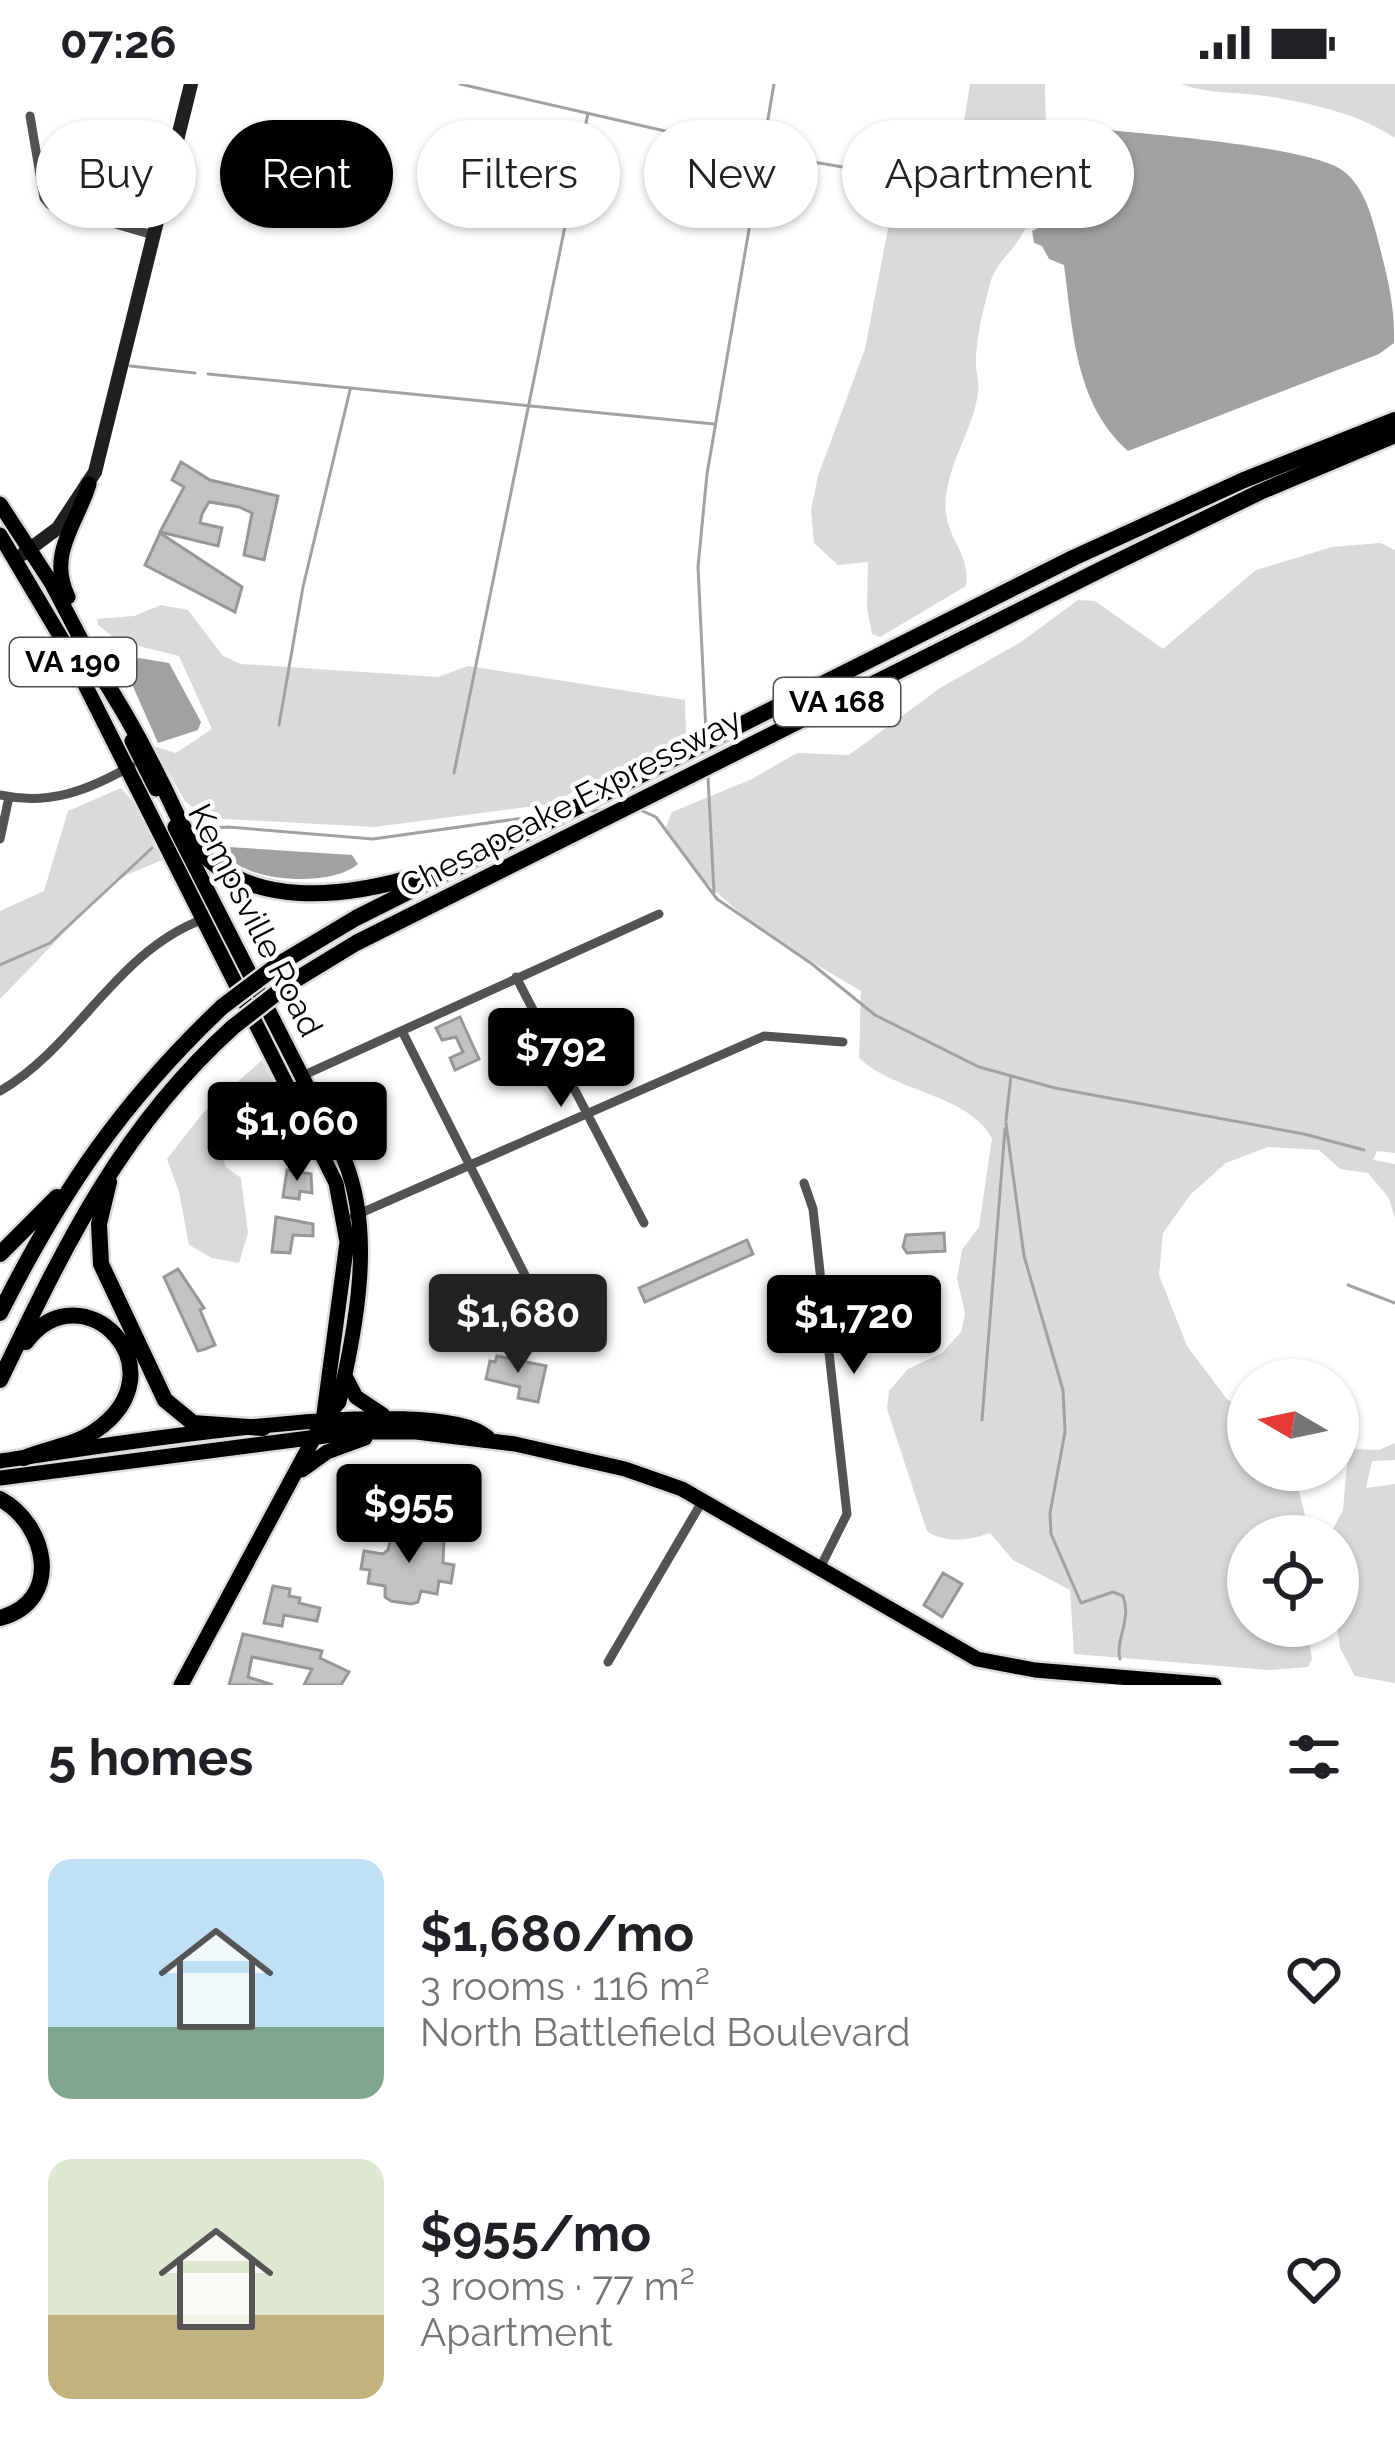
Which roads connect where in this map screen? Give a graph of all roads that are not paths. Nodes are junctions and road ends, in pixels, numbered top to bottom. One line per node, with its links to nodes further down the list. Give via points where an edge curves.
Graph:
1 (191, 84): 3 (street)
2 (30, 116): 3 (street, via 50,205)
3 (154, 236): 6 (street)
4 (1395, 420): 14 (highway, Chesapeake Expressway / VA 168, via 1090,550)
5 (1395, 435): 25 (highway, Chesapeake Expressway / VA 168, bridge, via 1104,568 356,943 233,1028)
6 (89, 484): 9 (street, via 58,528); 10 (main road, via 59,564)
7 (0, 504): 9 (main road, Kempsville Road / VA 190)
8 (0, 535): 9 (main road, Kempsville Road / VA 190)
9 (23, 554): 10 (main road, Kempsville Road / VA 190); 12 (main road, Kempsville Road / VA 190)
10 (85, 645): 11 (main road, Kempsville Road / VA 190)
11 (97, 669): 12 (main road, Kempsville Road / VA 190); 14 (highway, via 195,845 260,887 324,892 406,879)
12 (134, 764): 13 (street, via 75,793); 17 (main road, Kempsville Road / VA 190); 18 (main road, Kempsville Road / VA 190)
13 (5, 796): 15 (street)
14 (557, 817): 26 (highway, Chesapeake Expressway / VA 168, bridge, via 280,964 222,1007 131,1101)
15 (0, 839)
16 (658, 914): 19 (street)
17 (204, 919): 18 (main road); 23 (street, via 161,942 35,1067); 29 (main road, Kempsville Road / VA 190)
18 (244, 964): 22 (main road, Kempsville Road / VA 190)
19 (517, 977): 20 (street); 24 (street)
20 (401, 1031): 22 (street); 27 (street)
21 (843, 1042): 24 (street, via 764,1036)
22 (302, 1076): 29 (main road, Kempsville Road / VA 190, via 350,1172)
23 (0, 1091)
24 (588, 1114): 27 (street); 30 (street)
25 (128, 1142): 35 (highway, Chesapeake Expressway / VA 168, via 70,1237); 38 (highway, via 99,1224 101,1264 114,1295 177,1414)
26 (85, 1165): 31 (highway); 33 (highway, Chesapeake Expressway / VA 168)
27 (472, 1166): 29 (street); 32 (street)
28 (804, 1184): 45 (street, via 814,1209 847,1514)
29 (352, 1216): 34 (main road, Kempsville Road / VA 190, via 361,1256); 37 (main road, Kempsville Road / VA 190)
30 (644, 1223)
31 (0, 1253)
32 (527, 1279)
33 (0, 1313)
34 (345, 1374): 36 (main road, via 356,1397); 37 (main road, Kempsville Road / VA 190, via 339,1402)
35 (0, 1382): 39 (highway, via 37,1328 60,1318 104,1324 129,1354 127,1395 109,1420)
36 (387, 1424): 37 (main road); 42 (main road, via 327,1452); 44 (main road, via 625,1469)
37 (320, 1428): 38 (main road); 42 (main road, VA 190)
38 (261, 1436): 39 (main road); 41 (main road); 42 (main road, via 292,1457)
39 (24, 1458): 40 (main road)
40 (0, 1461)
41 (0, 1478)
42 (293, 1479): 48 (main road, VA 190)
43 (0, 1499): 46 (highway, via 28,1522 43,1557 37,1590)
44 (703, 1500): 45 (main road); 47 (street)
45 (820, 1568): 49 (main road, via 977,1659)
46 (0, 1618)
47 (608, 1662)
48 (181, 1685)
49 (1214, 1685)

